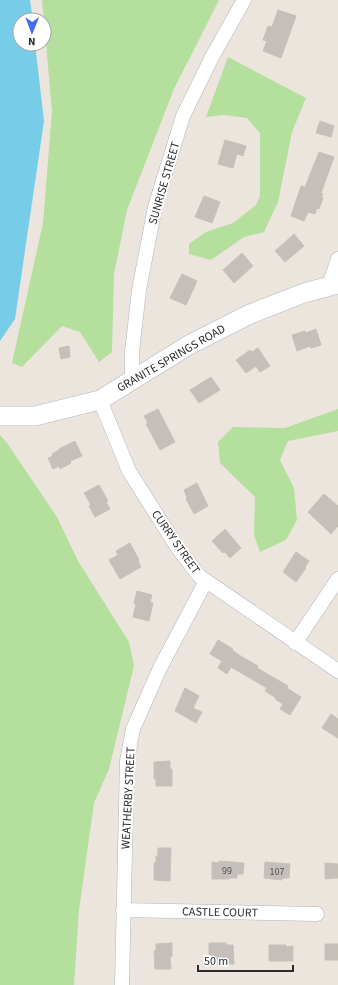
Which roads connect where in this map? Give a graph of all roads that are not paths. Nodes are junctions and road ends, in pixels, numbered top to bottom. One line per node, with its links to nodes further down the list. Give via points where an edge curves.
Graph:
1 (244, 0): 4 (street, SUNRISE STREET, via 183,116 155,206 139,290 132,352)
2 (338, 259): 3 (street)
3 (333, 285): 4 (street, GRANITE SPRINGS ROAD, via 304,292 250,314 189,345)
4 (132, 381): 5 (street, GRANITE SPRINGS ROAD)
5 (100, 400): 6 (street, GRANITE SPRINGS ROAD, via 36,416); 8 (street, CURRY STREET, via 129,471 177,547 199,576)
6 (0, 416)
7 (338, 579): 9 (street)
8 (206, 581): 9 (street, CURRY STREET); 11 (street, WEATHERBY STREET, via 160,668 133,729 127,761)
9 (295, 643): 10 (street, CURRY STREET)
10 (338, 671)
11 (123, 910): 12 (street, CASTLE COURT); 13 (street, WEATHERBY STREET)
12 (316, 914)
13 (122, 985)

